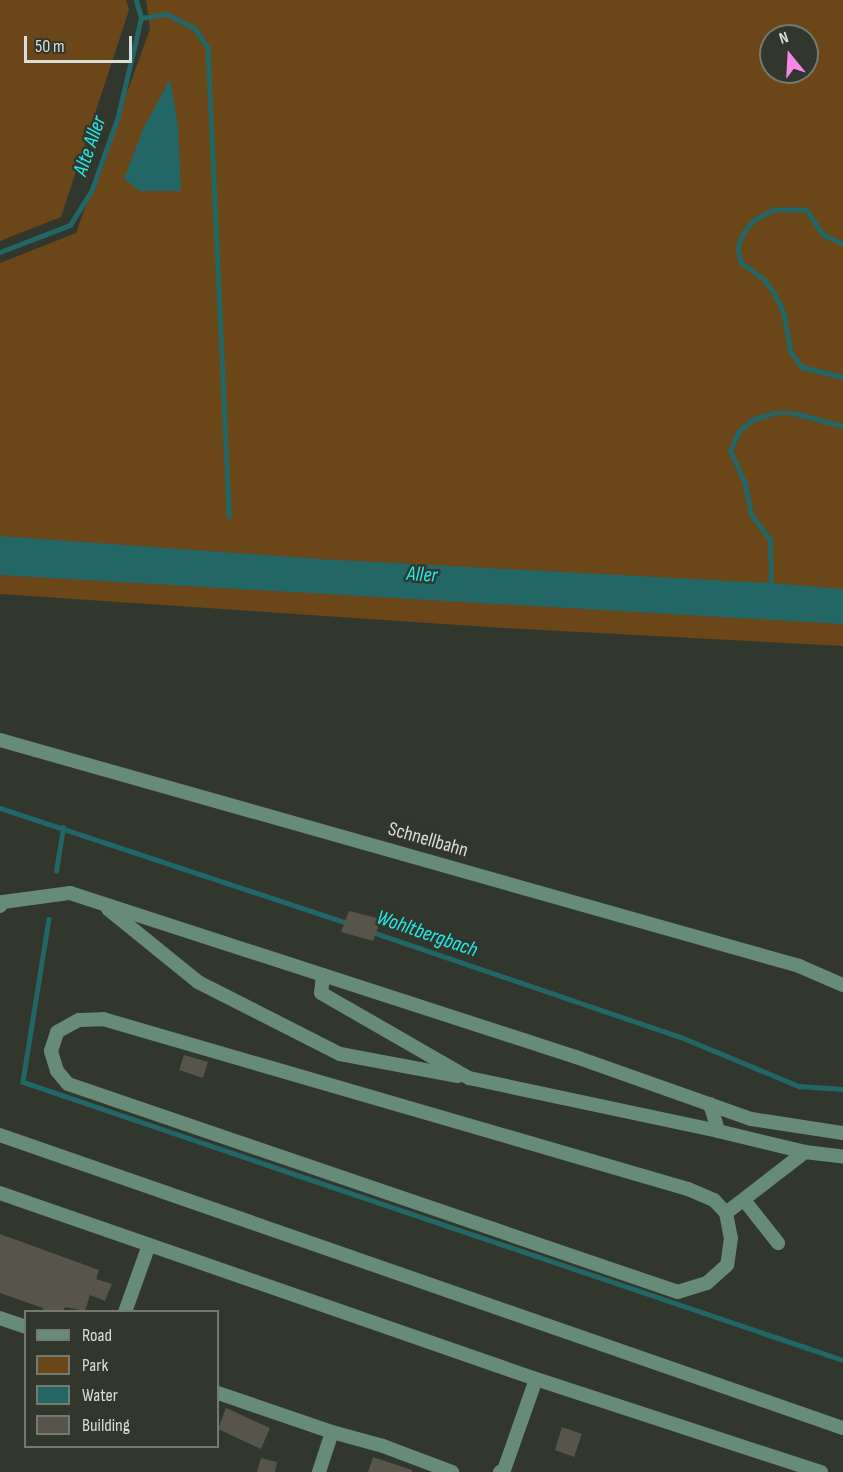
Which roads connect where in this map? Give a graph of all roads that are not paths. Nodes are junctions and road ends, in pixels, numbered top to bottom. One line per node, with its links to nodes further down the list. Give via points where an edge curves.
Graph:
1 (0, 740): 5 (street, Schnellbahn, via 799,966)
2 (101, 903): 3 (street, via 70,893 3,902); 4 (street); 6 (street, via 198,982 340,1054)
3 (0, 906)
4 (323, 975): 6 (street, via 321,993); 7 (street)
5 (843, 985)
6 (469, 1078): 8 (street)
7 (710, 1104): 8 (street); 9 (street, via 751,1119)
8 (718, 1131): 11 (street)
9 (843, 1133)
10 (0, 1134): 23 (street)
11 (805, 1152): 12 (street); 14 (street)
12 (843, 1157)
13 (0, 1193): 17 (street)
14 (744, 1200): 15 (street); 16 (street)
15 (726, 1214): 15 (street, via 714,1200 688,1189 104,1019 79,1020 57,1032 51,1050 57,1071 68,1083 83,1090 678,1292 707,1283 727,1265 731,1238)
16 (778, 1243)
17 (149, 1245): 18 (street); 21 (street)
18 (126, 1310)
19 (0, 1318): 20 (street)
20 (24, 1326)
21 (536, 1379): 27 (street, via 504,1470); 28 (street)
22 (219, 1393): 24 (street)
23 (843, 1428)
24 (332, 1431): 25 (street); 26 (street)
25 (319, 1472)
26 (452, 1472)
27 (500, 1472)
28 (821, 1472)

